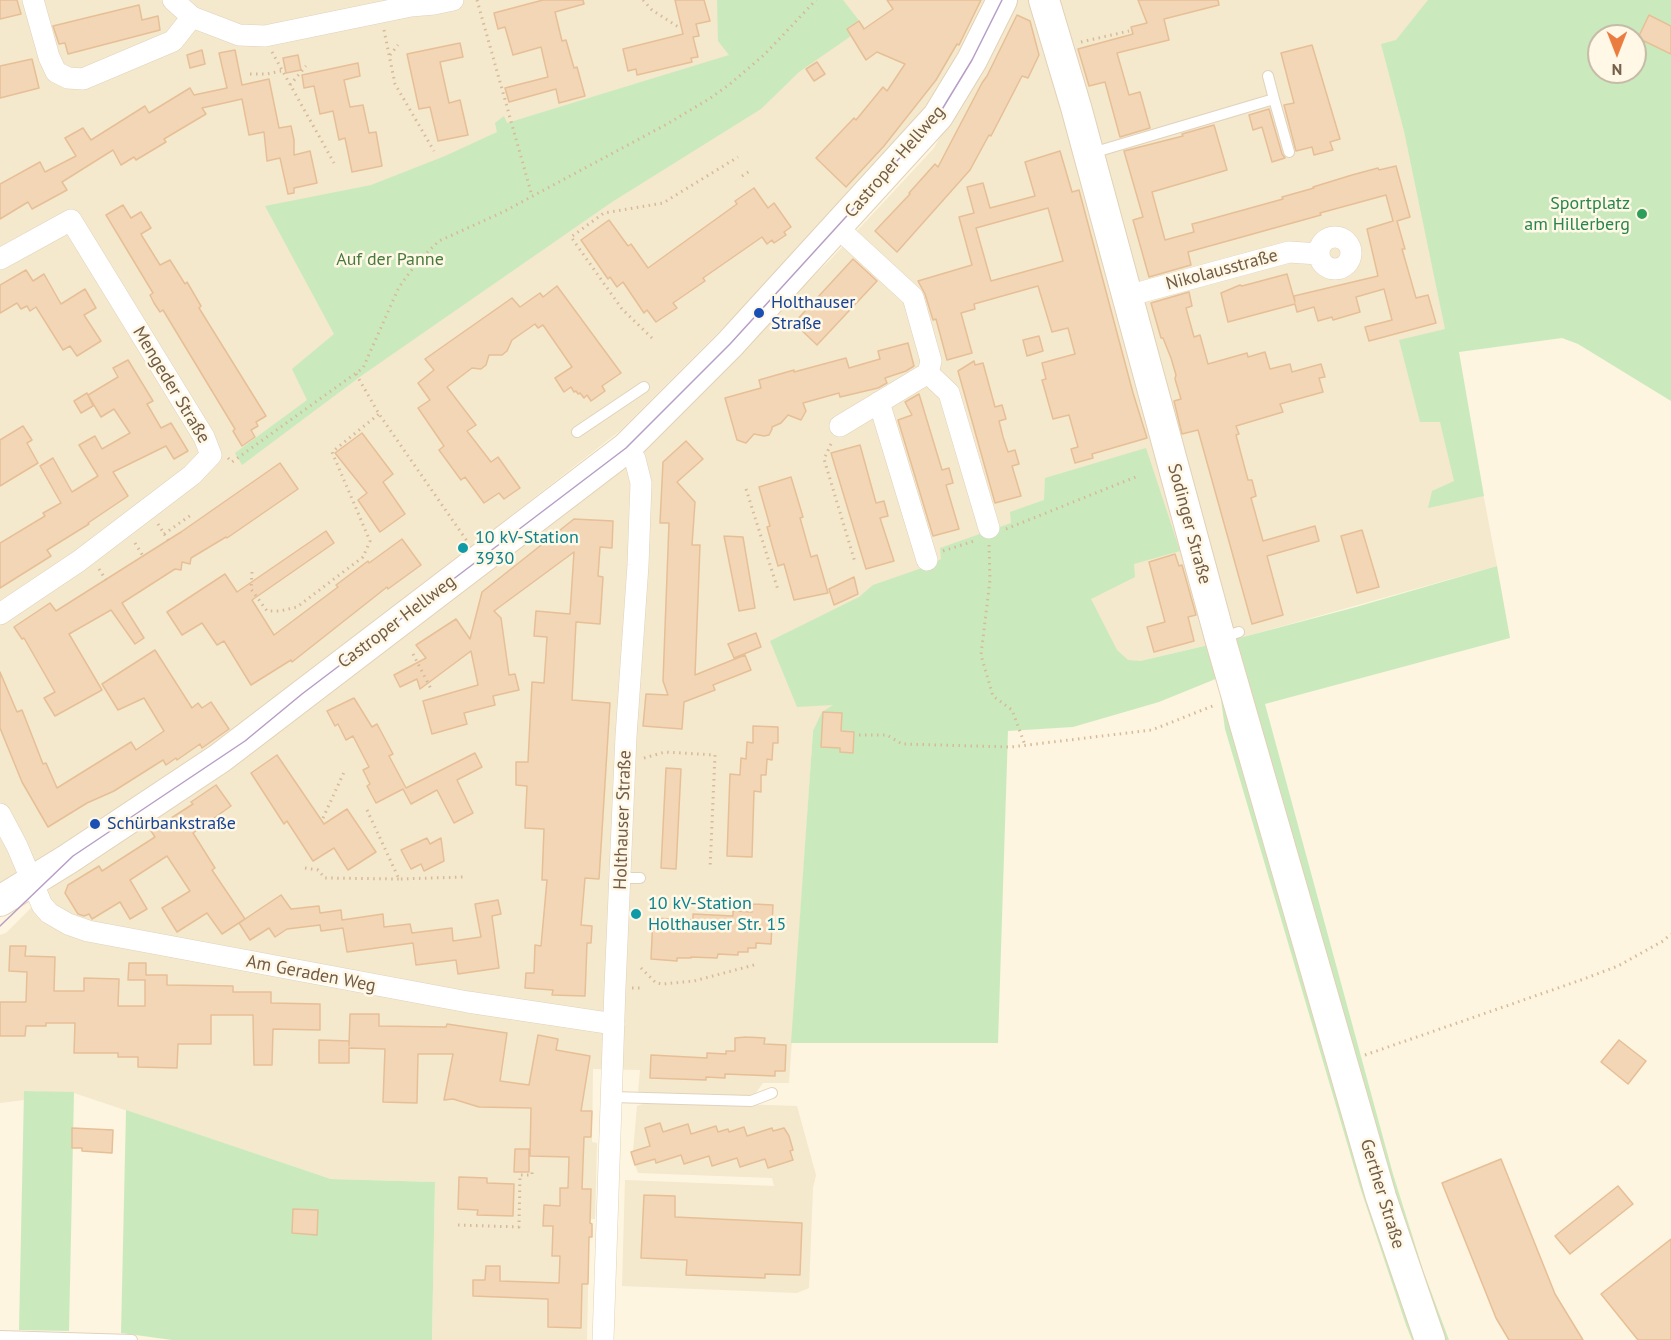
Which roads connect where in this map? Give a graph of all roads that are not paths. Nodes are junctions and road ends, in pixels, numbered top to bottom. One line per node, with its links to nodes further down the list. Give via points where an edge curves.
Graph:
1 (33, 0): 7 (street, via 49,57 56,72 68,78 83,79 173,41)
2 (173, 0): 7 (street)
3 (1002, 0): 12 (street, Castroper Hellweg, via 938,116)
4 (1044, 0): 11 (street, Sodinger Straße)
5 (440, 1): 6 (street)
6 (410, 3): 7 (street, via 381,13 265,36 240,35)
7 (192, 17)
8 (1268, 76): 9 (lane)
9 (1274, 99): 10 (lane); 11 (lane)
10 (1289, 152)
11 (1088, 154): 15 (street, Sodinger Straße)
12 (838, 228): 16 (street, Castroper Hellweg, via 913,297 931,361); 21 (street, Castroper Hellweg, via 699,377)
13 (1319, 254): 15 (street, Nikolausstraße, via 1289,252)
14 (0, 259): 24 (street, Mengeder Straße, via 71,220 204,437 211,455 192,475 79,561)
15 (1127, 296): 29 (street, Sodinger Straße, via 1230,635 1238,699)
16 (928, 373): 18 (street); 22 (street, via 949,393)
17 (644, 387): 20 (lane)
18 (879, 402): 19 (street); 23 (street)
19 (840, 426)
20 (577, 432)
21 (626, 448): 26 (street, Castroper Hellweg, via 237,747); 28 (street, Holthauser Straße, via 634,459 641,483 625,764 630,878)
22 (988, 532)
23 (927, 560)
24 (0, 614)
25 (0, 814): 26 (street)
26 (33, 881): 27 (street, Castroper Hellweg); 28 (street, Am Geraden Weg, via 49,913 88,932 468,1002)
27 (0, 901)
28 (614, 1024): 31 (street, Holthauser Straße)
29 (1341, 1054): 35 (street, Gerther Straße, via 1381,1197)
30 (772, 1093): 31 (lane, via 751,1101)
31 (612, 1097): 34 (street, Holthauser Straße)
32 (0, 1336): 33 (lane)
33 (132, 1340)
34 (603, 1340)
35 (1430, 1340)

